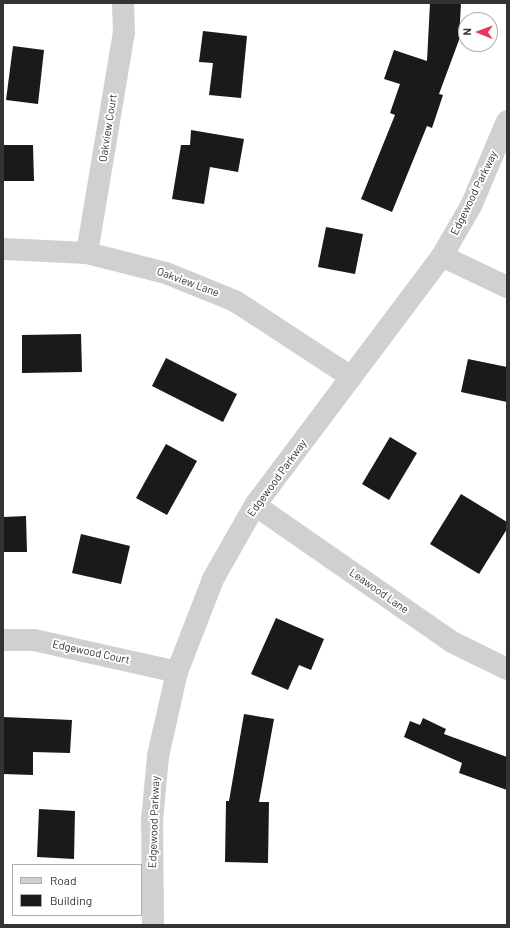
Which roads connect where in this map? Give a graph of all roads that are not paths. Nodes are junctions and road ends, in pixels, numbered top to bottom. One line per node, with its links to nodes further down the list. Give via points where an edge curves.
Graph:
1 (123, 3): 4 (street, Oakview Court, via 124,32)
2 (507, 121): 5 (street, Edgewood Parkway, via 471,206)
3 (3, 249): 4 (street, Oakview Lane)
4 (87, 253): 7 (street, Oakview Lane, via 166,273 229,298)
5 (442, 256): 6 (street); 7 (street, Edgewood Parkway)
6 (507, 287)
7 (351, 377): 8 (street, Edgewood Parkway)
8 (255, 505): 10 (street, Leawood Lane, via 452,642); 11 (street, Edgewood Parkway, via 213,579)
9 (3, 640): 11 (street, Edgewood Court, via 34,640)
10 (507, 669)
11 (177, 672): 12 (street, Edgewood Parkway, via 153,786)
12 (153, 925)

